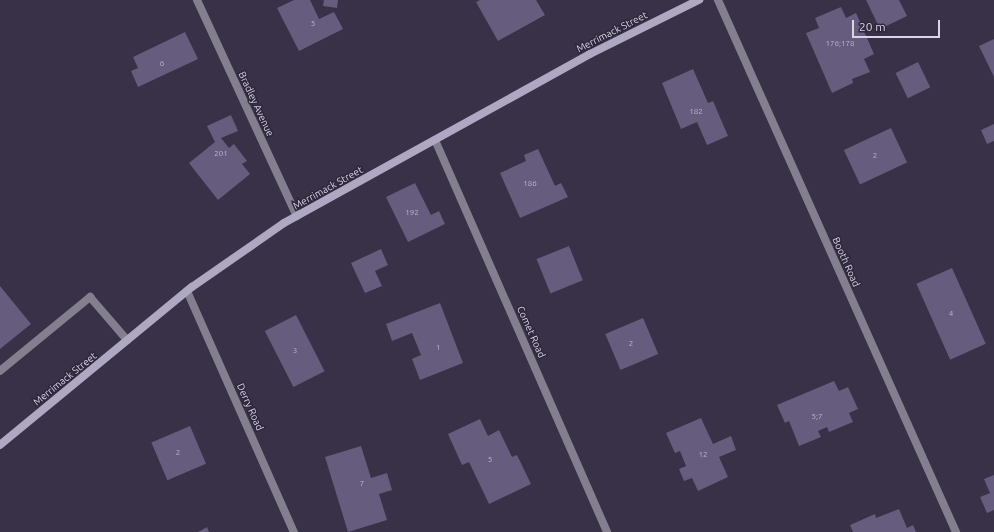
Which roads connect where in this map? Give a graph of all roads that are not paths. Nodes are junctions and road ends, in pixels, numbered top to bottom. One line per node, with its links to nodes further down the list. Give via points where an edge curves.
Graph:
1 (197, 0): 5 (street, Bradley Avenue)
2 (699, 0): 4 (main road, Merrimack Street, via 590,54)
3 (718, 0): 12 (street, Booth Road)
4 (435, 140): 5 (main road, Merrimack Street); 11 (street, Comet Road)
5 (297, 216): 6 (main road, Merrimack Street)
6 (187, 291): 7 (main road, Merrimack Street); 10 (street, Derry Road)
7 (127, 340): 8 (street, via 90,297); 9 (main road, Merrimack Street)
8 (0, 371)
9 (0, 445)
10 (294, 532)
11 (607, 532)
12 (956, 532)

